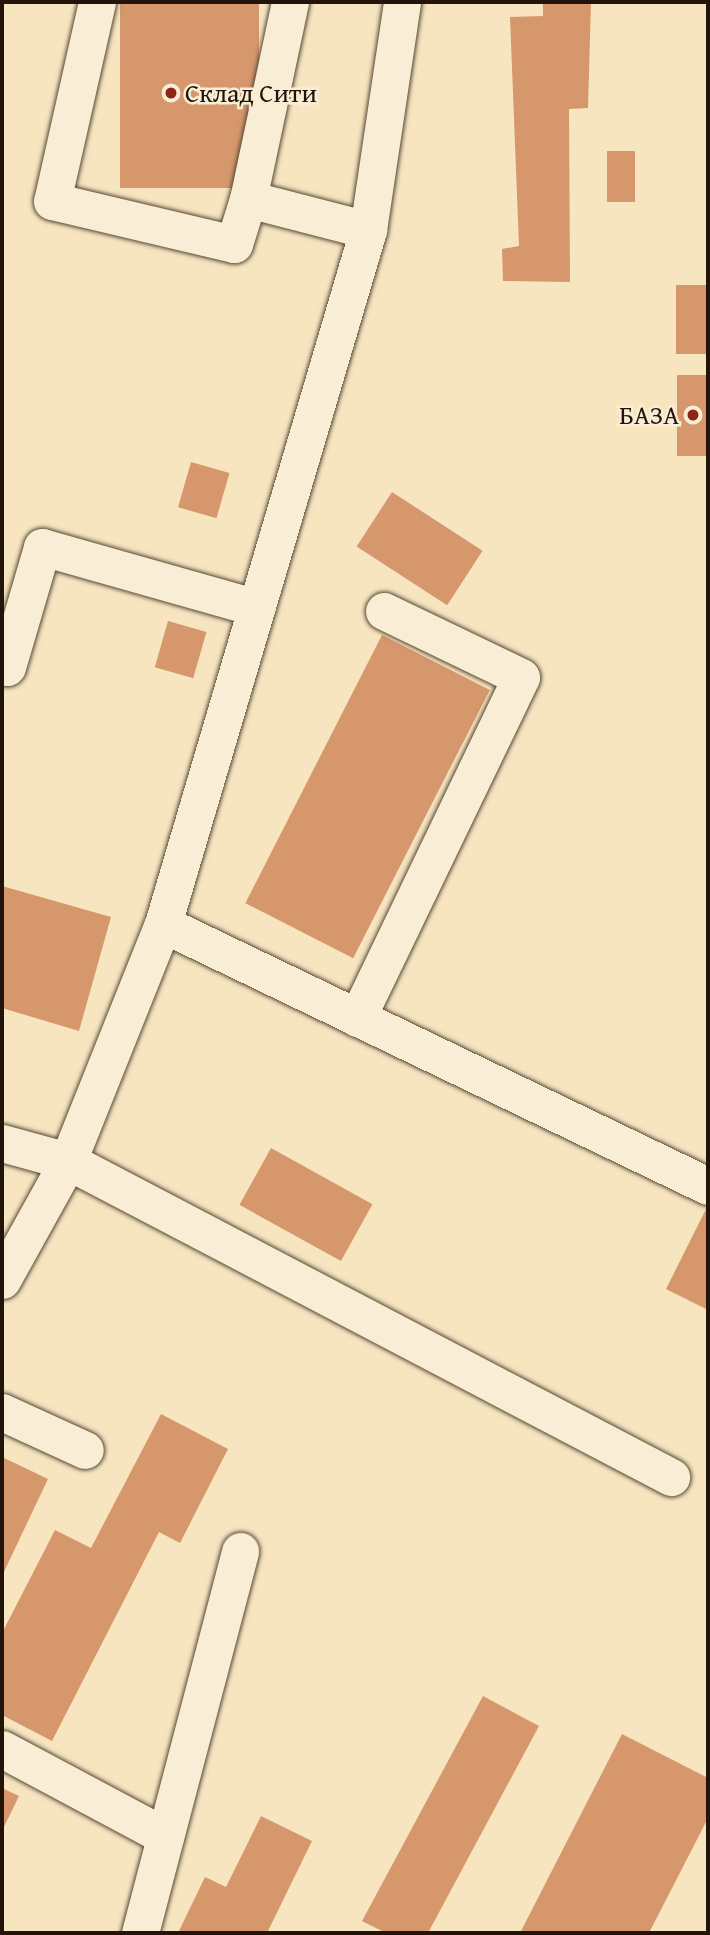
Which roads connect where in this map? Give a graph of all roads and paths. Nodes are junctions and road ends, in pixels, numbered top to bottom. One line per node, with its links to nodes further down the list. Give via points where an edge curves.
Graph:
1 (97, 2): 4 (street, via 52,201 234,244)
2 (290, 2): 4 (street)
3 (401, 2): 5 (street)
4 (248, 200): 5 (street)
5 (368, 230): 6 (street)
6 (257, 608): 8 (street, via 42,547 7,667); 9 (street)
7 (384, 611): 10 (street, via 521,677)
8 (2, 665)
9 (163, 924): 10 (street); 12 (street)
10 (356, 1018): 13 (street)
11 (2, 1143): 12 (street)
12 (68, 1161): 14 (street); 17 (street)
13 (708, 1186)
14 (2, 1280)
15 (2, 1412): 16 (street)
16 (85, 1450)
17 (671, 1477)
18 (240, 1551): 20 (street)
19 (2, 1749): 20 (street)
20 (165, 1836): 21 (street)
21 (140, 1933)

